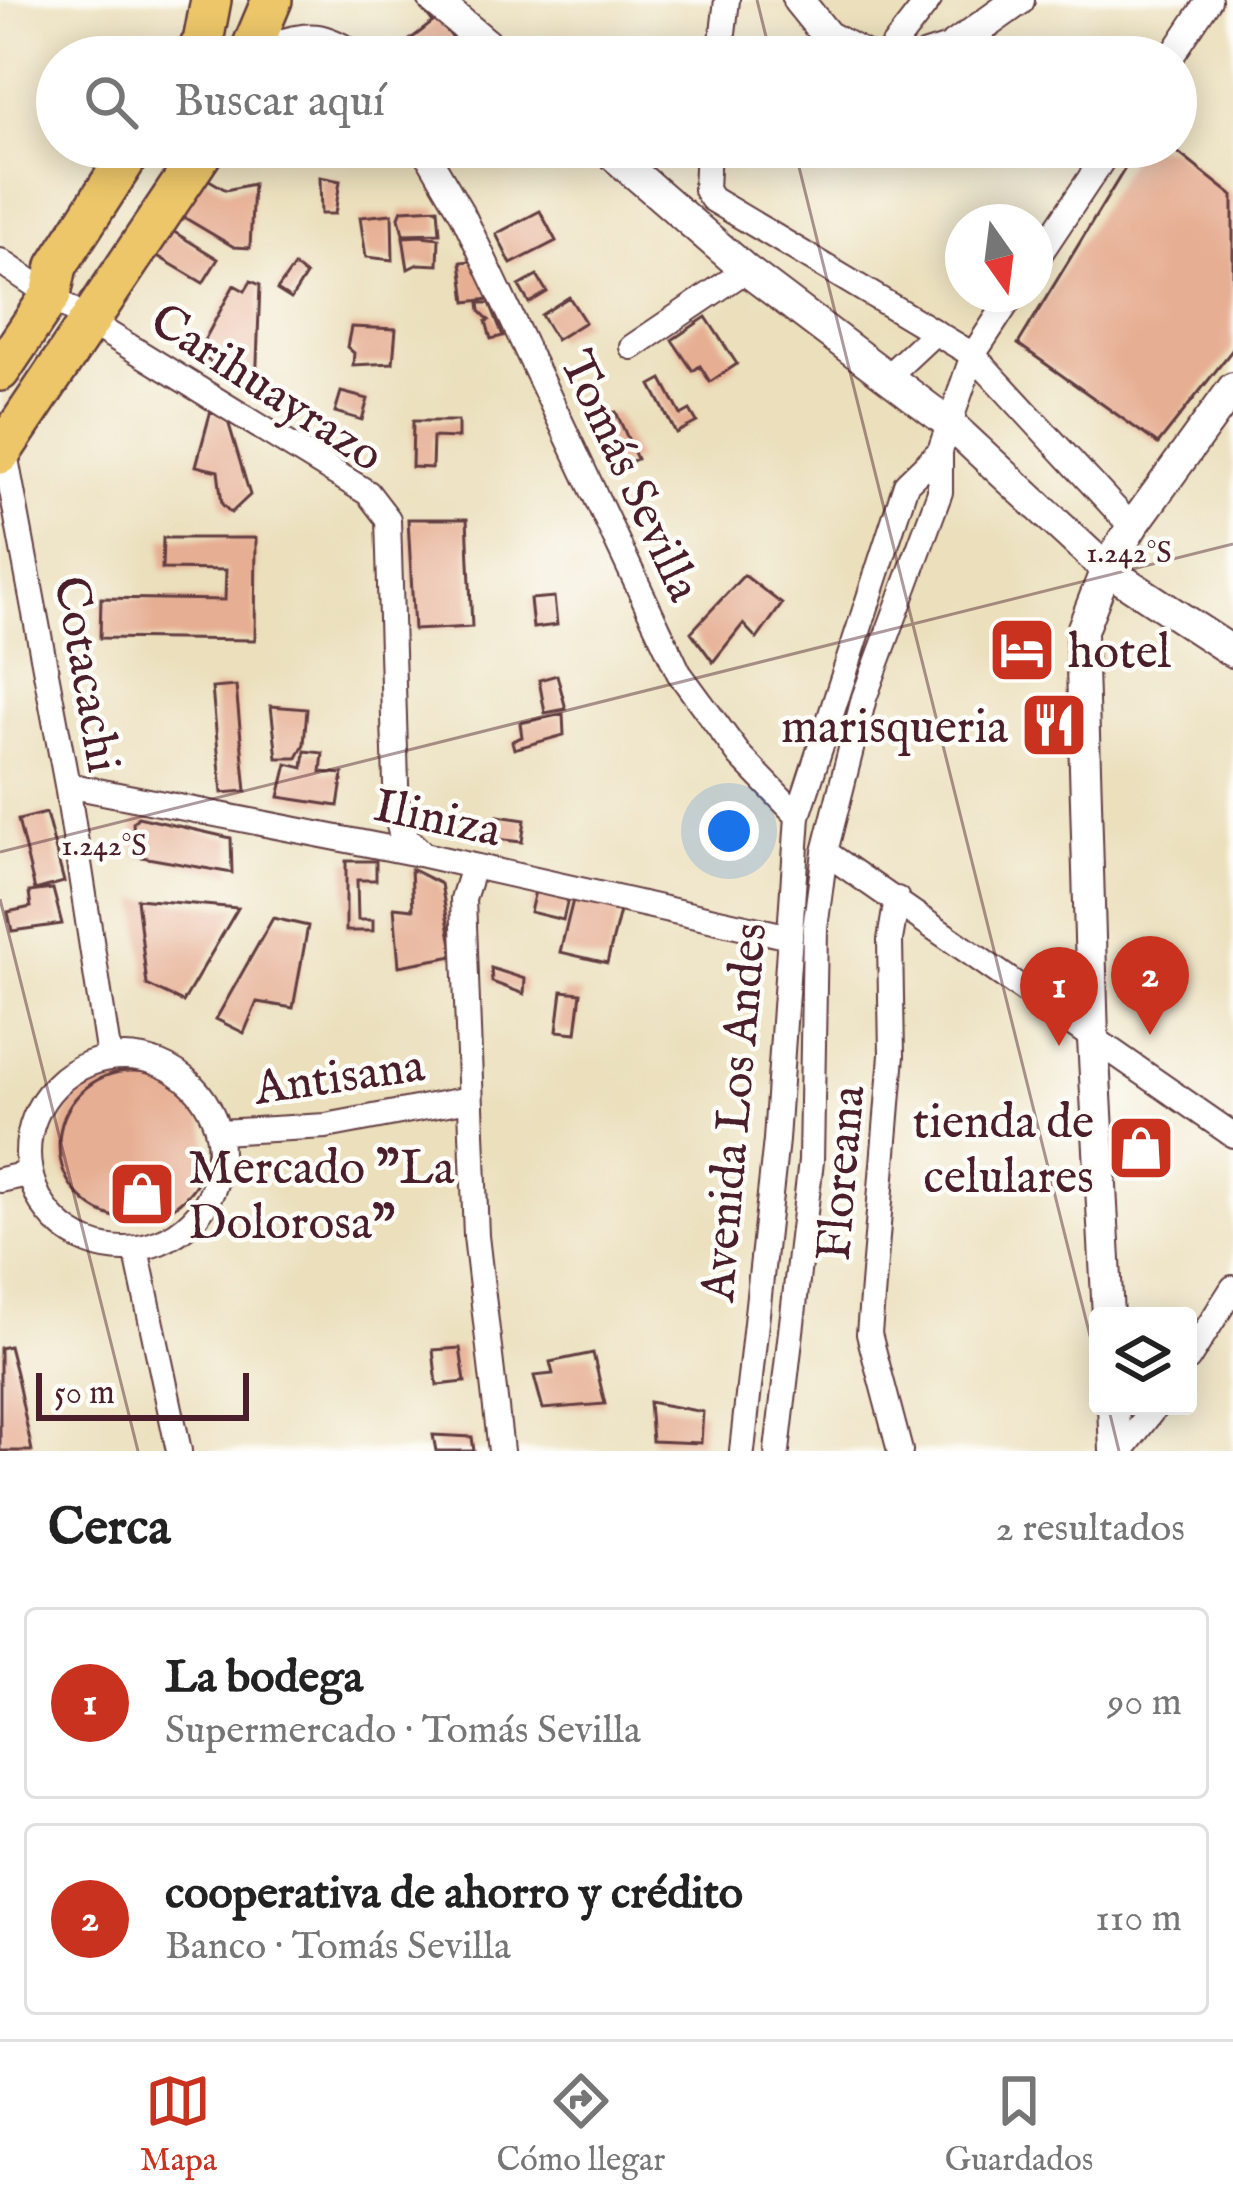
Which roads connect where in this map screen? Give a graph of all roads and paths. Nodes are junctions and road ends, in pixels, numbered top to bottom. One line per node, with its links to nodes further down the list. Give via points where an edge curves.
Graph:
1 (212, 0): 10 (main road)
2 (239, 0): 11 (main road)
3 (272, 0): 12 (main road)
4 (434, 0): 13 (street)
5 (727, 0): 14 (street)
6 (798, 0): 15 (street)
7 (929, 0): 16 (street)
8 (1019, 0): 17 (street)
9 (1209, 0): 18 (street)
10 (204, 36)
11 (240, 36)
12 (251, 36)
13 (477, 36)
14 (723, 36)
15 (827, 36)
16 (901, 36)
17 (969, 36)
18 (1185, 36)
19 (120, 168): 29 (main road, via 57,266)
20 (150, 168): 29 (main road, via 77,274)
21 (192, 168): 31 (main road)
22 (435, 168): 44 (street, Tomás Sevilla, via 679,673 740,756)
23 (628, 168): 28 (street)
24 (707, 168): 32 (street, via 712,199)
25 (1097, 168): 26 (street)
26 (1053, 234)
27 (0, 261): 29 (street, Carihuayrazo)
28 (746, 270): 33 (street); 36 (street)
29 (51, 295): 31 (street, Carihuayrazo); 35 (main road)
30 (1001, 312): 34 (street)
31 (91, 323): 39 (main road); 46 (street, Carihuayrazo, via 368,493 388,519 397,817 401,833)
32 (935, 332): 34 (street); 36 (street)
33 (632, 347)
34 (973, 355): 38 (street); 40 (street)
35 (0, 371)
36 (889, 375): 38 (street)
37 (1233, 388): 40 (street)
38 (945, 438): 41 (street); 44 (street, Avenida Los Andes, via 906,484); 45 (street, Avenida Los Andes, via 940,491 864,698)
39 (2, 451): 43 (street, Cotacachi)
40 (1132, 527): 41 (street)
41 (1106, 569): 42 (street); 50 (street, via 1082,633)
42 (1233, 652)
43 (67, 785): 46 (street, Iliniza); 51 (street, Cotacachi)
44 (799, 816): 49 (street, Avenida Los Andes)
45 (825, 852): 48 (street); 66 (street, Avenida Los Andes, via 815,928 812,1161)
46 (424, 855): 47 (street, Iliniza)
47 (473, 867): 49 (street, Iliniza); 52 (street, via 463,899)
48 (897, 899): 50 (street); 67 (street, Floreana, via 869,1334)
49 (790, 937): 65 (street, Avenida Los Andes)
50 (1093, 1039): 54 (street); 59 (street)
51 (109, 1057): 53 (street, via 151,1060 187,1079); 55 (street, via 72,1072 44,1099 28,1135)
52 (469, 1099): 53 (street, Antisana, via 326,1126); 64 (street)
53 (218, 1132): 57 (street, via 219,1172 203,1209 174,1236)
54 (1233, 1135)
55 (28, 1174): 56 (street); 57 (street, via 49,1216 88,1244)
56 (0, 1180)
57 (136, 1250): 63 (street)
58 (1233, 1288): 60 (street)
59 (1108, 1307)
60 (1197, 1345)
61 (1114, 1415): 68 (street)
62 (1148, 1415): 68 (street)
63 (179, 1451)
64 (501, 1451)
65 (742, 1451)
66 (777, 1451)
67 (900, 1451)
68 (1118, 1451)

